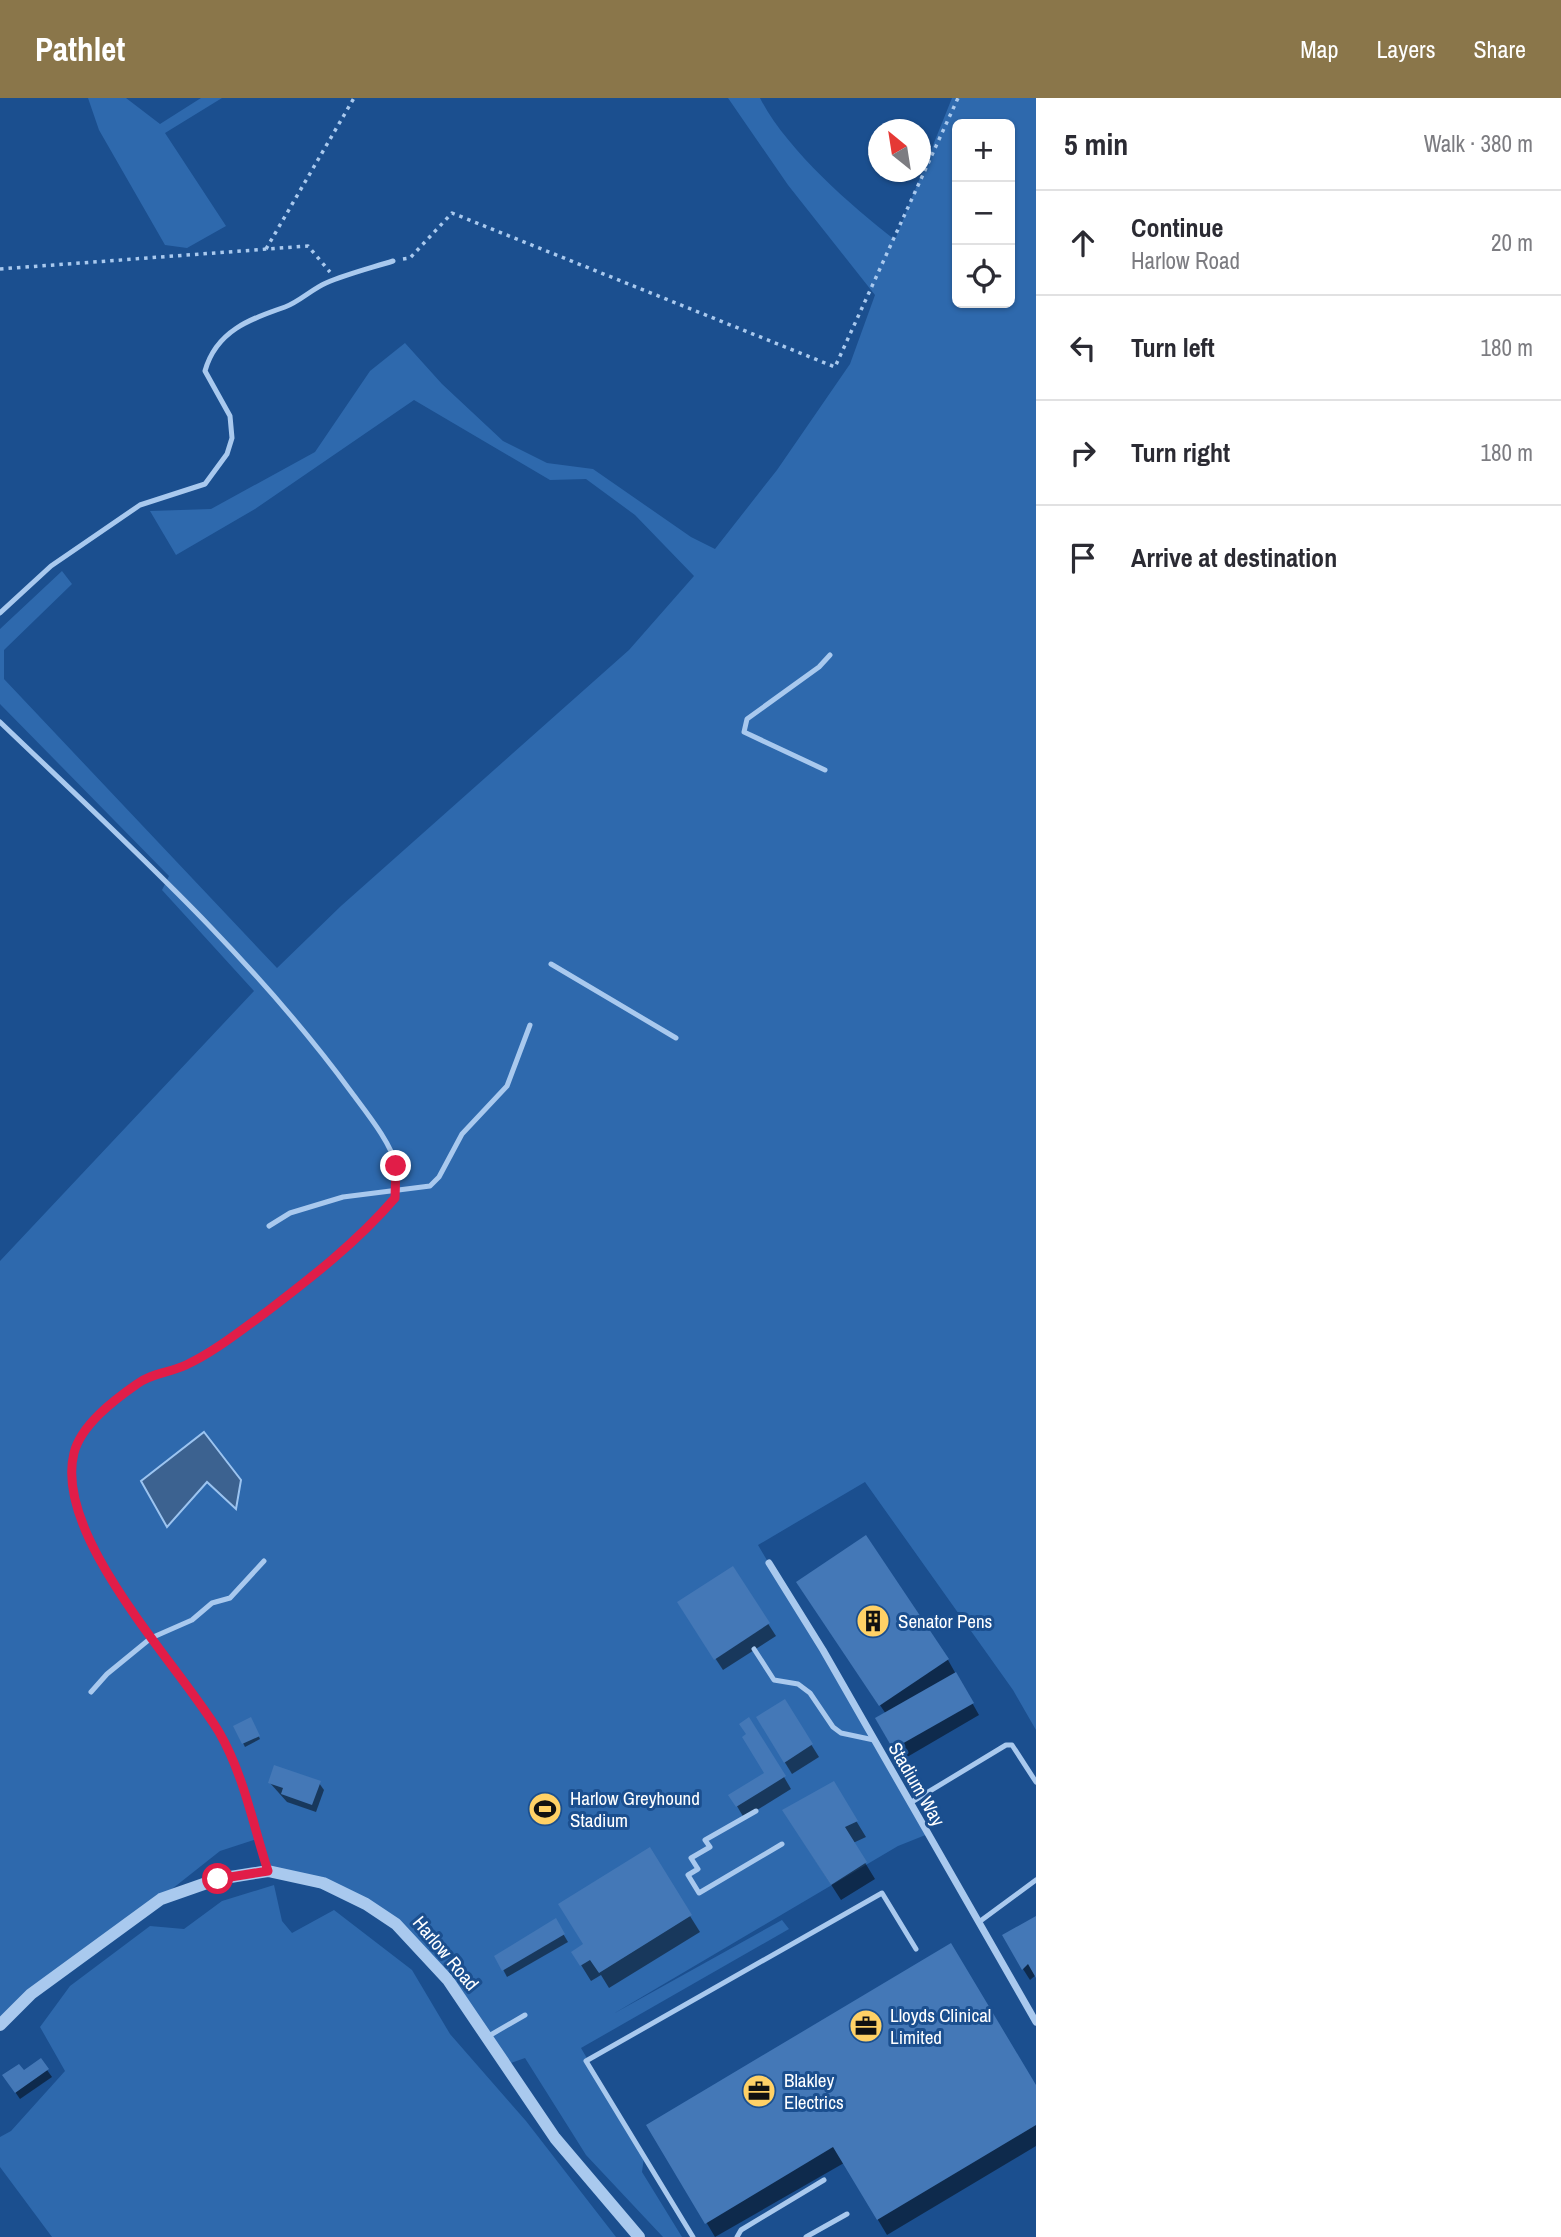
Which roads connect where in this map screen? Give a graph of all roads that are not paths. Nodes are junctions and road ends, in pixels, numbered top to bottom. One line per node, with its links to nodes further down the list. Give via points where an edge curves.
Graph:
1 (393, 261): 2 (lane, via 336,279 235,327 209,358 205,371 230,416 232,438 228,454 205,484 140,505 51,566)
2 (0, 613)
3 (830, 655): 5 (lane, via 747,719 744,732)
4 (0, 722): 9 (lane, via 183,902 325,1056 372,1120 396,1166)
5 (825, 770)
6 (551, 964): 8 (lane)
7 (530, 1025): 9 (lane, via 507,1086 468,1125 439,1177 423,1189)
8 (676, 1038)
9 (395, 1191): 10 (lane, via 343,1197 290,1213); 13 (lane, via 395,1198 362,1236 237,1334 185,1366 145,1378 103,1408 74,1451 71,1488 88,1531 113,1586)
10 (270, 1226)
11 (264, 1561): 13 (lane, via 230,1598 212,1603 192,1620)
12 (769, 1563): 16 (street, Stadium Way)
13 (151, 1638): 15 (lane); 21 (lane, via 220,1735 248,1798)
14 (754, 1649): 16 (lane, via 774,1680 798,1684 810,1693 841,1733)
15 (91, 1692)
16 (874, 1740): 18 (street, Stadium Way)
17 (1036, 1782): 18 (lane, via 1018,1752 1006,1745)
18 (910, 1803): 23 (street, Stadium Way)
19 (756, 1811): 20 (lane, via 705,1840 710,1847 691,1858 698,1869 688,1875 699,1893)
20 (782, 1844)
21 (268, 1871): 27 (street, Harlow Road, via 218,1879 162,1899 31,1994); 28 (street, Harlow Road, via 341,1890 396,1924 448,1980)
22 (1036, 1880): 23 (lane)
23 (979, 1922): 26 (street, Stadium Way)
24 (916, 1948): 32 (lane, via 882,1893 586,2061)
25 (525, 2015): 28 (lane)
26 (1036, 2022)
27 (0, 2025)
28 (487, 2037): 31 (street, Harlow Road, via 555,2138)
29 (824, 2180): 33 (lane, via 741,2230)
30 (847, 2214): 34 (lane)
31 (639, 2237)
32 (693, 2237)
33 (737, 2237)
34 (806, 2237)

